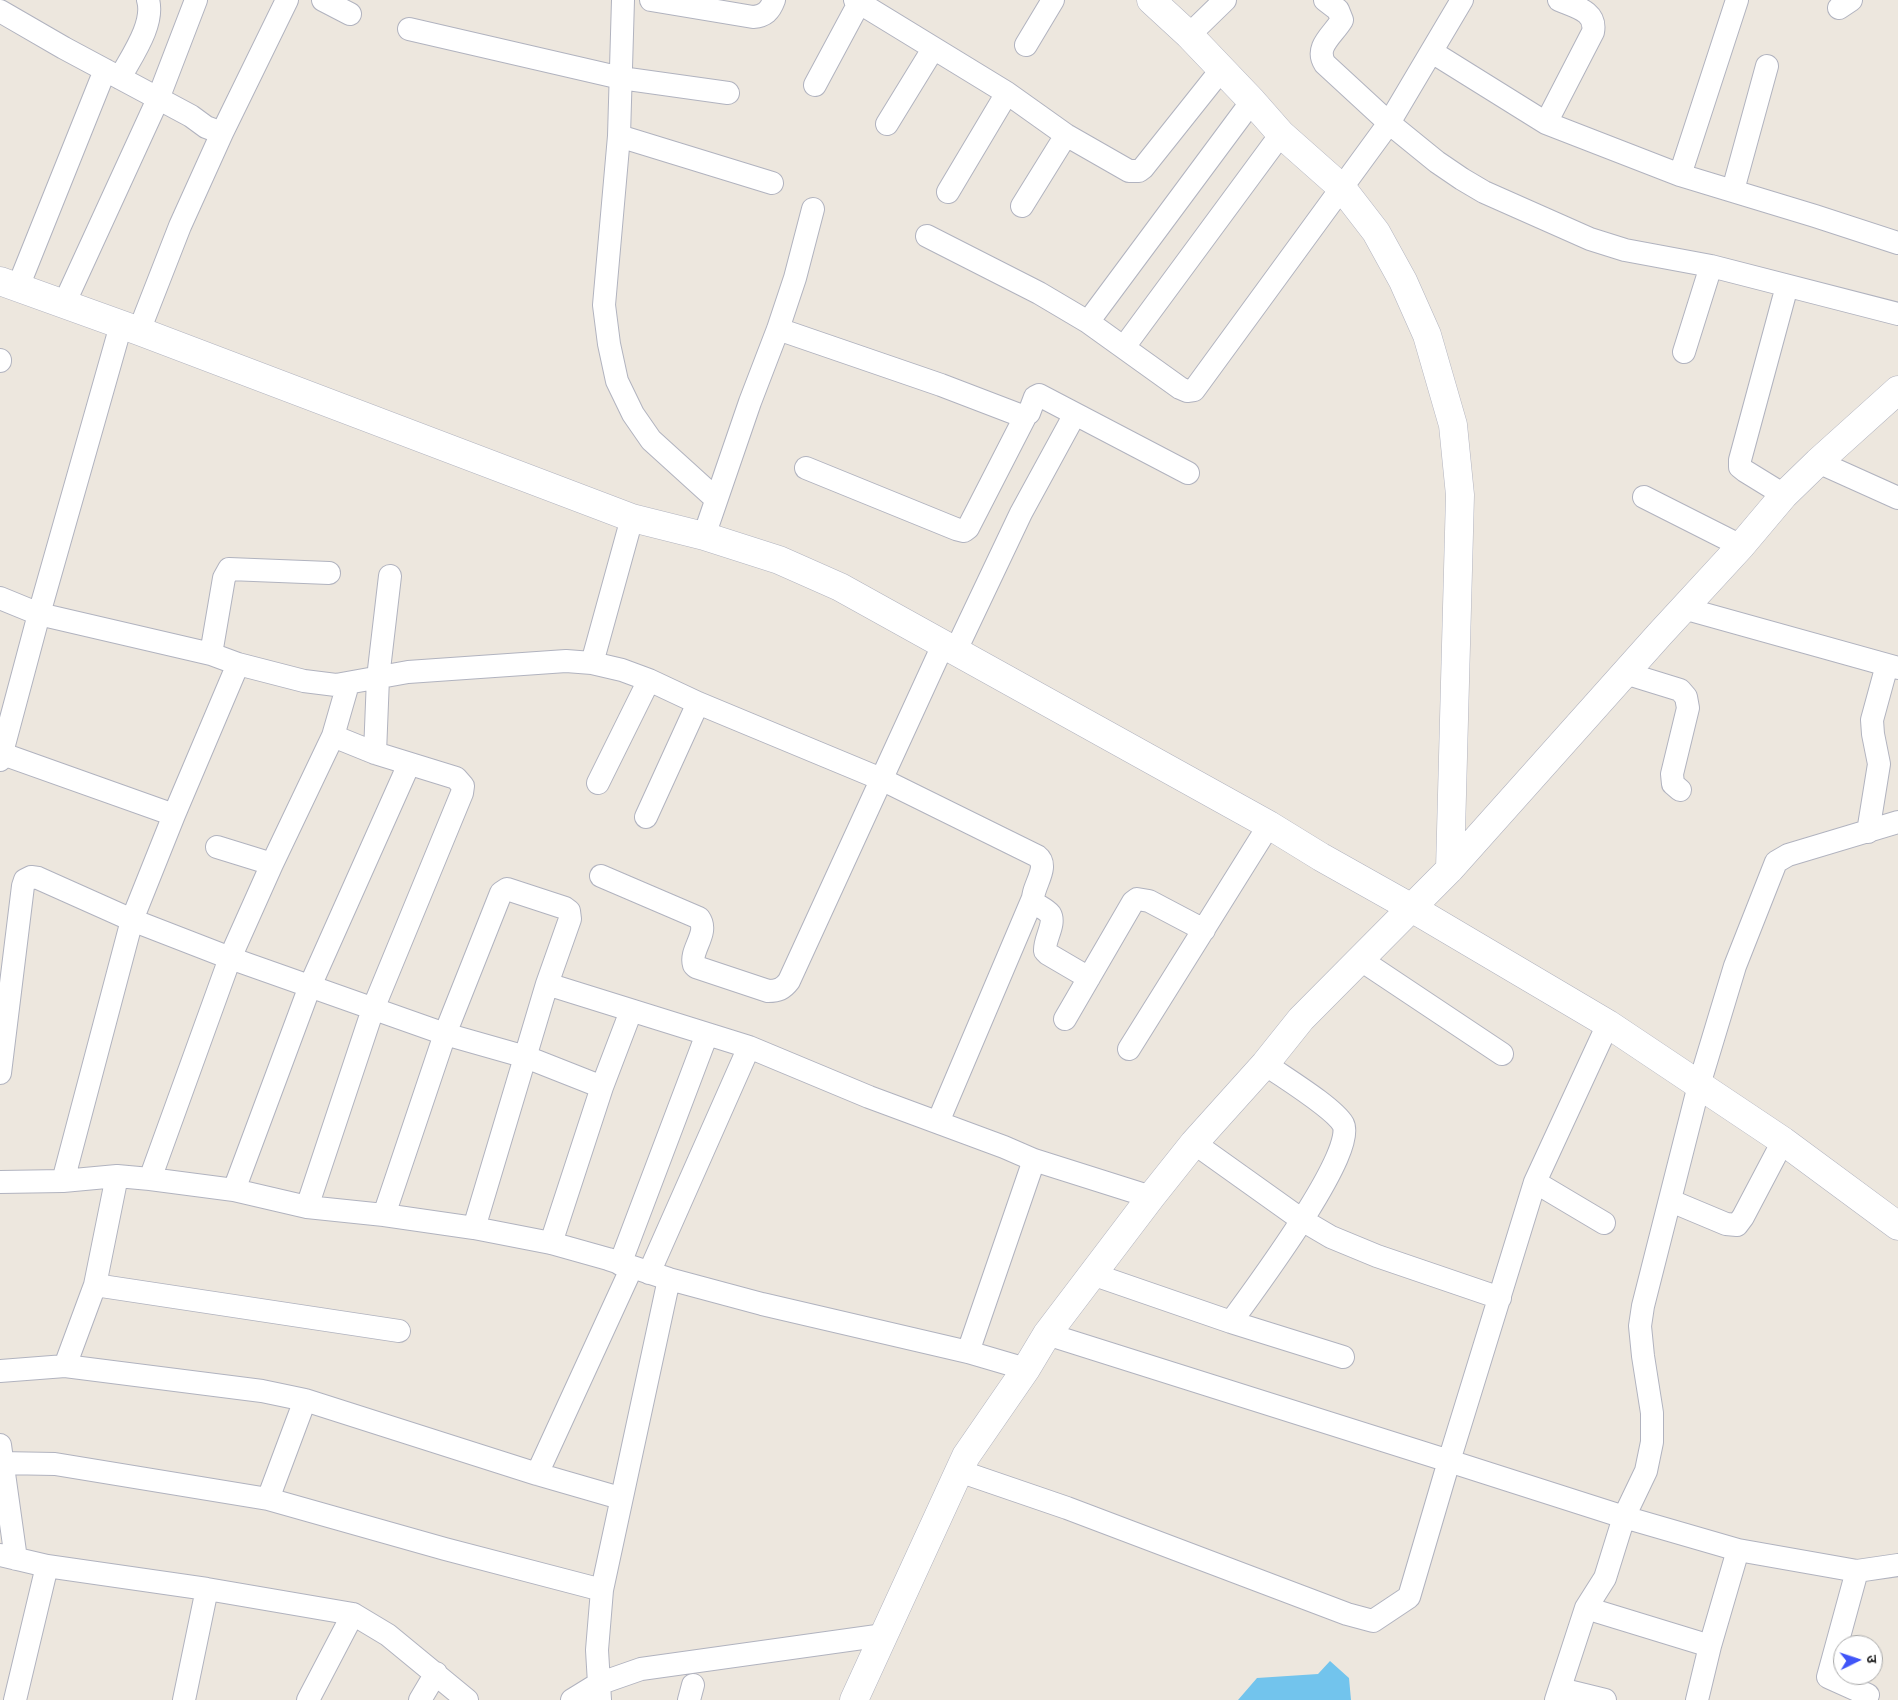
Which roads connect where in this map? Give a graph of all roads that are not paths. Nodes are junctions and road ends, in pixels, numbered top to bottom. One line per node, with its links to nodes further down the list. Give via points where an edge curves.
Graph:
1 (148, 0): 25 (street, via 148,23)
2 (196, 0): 30 (street)
3 (287, 0): 35 (street)
4 (323, 0): 17 (street)
5 (623, 0): 26 (street)
6 (651, 0): 7 (street, via 753,17 768,12)
7 (774, 0)
8 (1053, 0): 20 (street)
9 (1151, 0): 19 (street)
10 (1225, 0): 19 (street)
11 (1325, 0): 32 (street, via 1338,10 1342,20 1323,46 1321,58)
12 (1462, 0): 22 (street)
13 (1559, 0): 33 (street, via 1588,13 1594,26)
14 (1738, 0): 39 (street)
15 (857, 1): 21 (street); 27 (street)
16 (0, 11): 25 (street)
17 (350, 14)
18 (409, 29): 26 (street)
19 (1189, 35): 24 (street)
20 (1026, 45)
21 (933, 49): 29 (street); 34 (street)
22 (1432, 52): 32 (street); 33 (street)
23 (1767, 66): 42 (street)
24 (1221, 70): 31 (street); 37 (street, via 1139,170 1129,171)
25 (113, 74): 30 (street); 49 (street)
26 (622, 78): 28 (street); 38 (street)
27 (815, 85)
28 (728, 93)
29 (1006, 93): 37 (street); 43 (street)
30 (158, 99): 35 (street); 51 (street)
31 (1252, 100): 36 (street); 53 (street)
32 (1389, 123): 41 (street); 48 (street, via 1437,162 1484,192 1625,250)
33 (1546, 123): 39 (street)
34 (887, 124)
35 (222, 133): 54 (street)
36 (1281, 134): 41 (street); 56 (street)
37 (1066, 135): 44 (street)
38 (619, 136): 40 (street); 67 (street, via 604,305 617,381 633,414 651,440)
39 (1680, 175): 42 (street)
40 (772, 183)
41 (1342, 188): 56 (street, via 1194,390 1180,388); 100 (street, via 1376,232 1403,280 1427,335 1453,425 1460,495)
42 (1733, 190): 47 (street)
43 (948, 192)
44 (1022, 206)
45 (813, 209): 55 (street)
46 (927, 236): 53 (street)
47 (1898, 243)
48 (1711, 266): 50 (street); 57 (street)
49 (9, 284): 51 (street)
50 (1787, 286): 52 (street); 64 (street, via 1740,460 1740,467 1745,471)
51 (64, 304): 54 (street)
52 (1898, 314)
53 (1088, 322): 56 (street)
54 (130, 328): 68 (street); 75 (street)
55 (778, 328): 60 (street); 67 (street)
56 (1124, 347)
57 (1684, 352)
58 (1898, 390): 61 (street)
59 (1075, 414): 60 (street, via 1037,395); 63 (street); 76 (street)
60 (1026, 416): 62 (street, via 964,531)
61 (1818, 462): 64 (street); 66 (street)
62 (806, 468)
63 (1188, 473)
64 (1784, 495): 70 (street)
65 (1644, 497): 70 (street)
66 (1898, 498)
67 (716, 500): 69 (street)
68 (632, 518): 69 (street); 78 (street)
69 (704, 536): 76 (street, via 779,560 840,587)
70 (1741, 546): 74 (street)
71 (329, 573): 77 (street, via 229,569 224,578)
72 (390, 576): 82 (street)
73 (0, 598): 75 (street)
74 (1683, 608): 80 (street); 81 (street)
75 (39, 614): 77 (street); 88 (street)
76 (950, 648): 90 (street); 96 (street)
77 (212, 654): 79 (street)
78 (592, 663): 82 (street, via 525,663 408,672); 83 (street)
79 (238, 664): 84 (street, via 311,682); 93 (street)
80 (1892, 667): 97 (street, via 1872,720 1879,764)
81 (1625, 673): 92 (street, via 1680,690 1686,697 1688,708 1672,774 1673,784); 100 (street)
82 (378, 678): 84 (street); 87 (street)
83 (649, 680): 85 (street); 91 (street)
84 (348, 684): 86 (street)
85 (698, 702): 90 (street); 94 (street)
86 (332, 736): 87 (street); 99 (street)
87 (375, 753): 89 (street)
88 (1, 755): 93 (street)
89 (408, 764): 110 (street); 111 (street, via 456,778 463,786 462,793)
90 (881, 779): 101 (street, via 789,982 777,991 696,968 692,959 702,930 699,918); 102 (street, via 1038,856 1042,868)
91 (598, 783)
92 (1680, 790)
93 (174, 815): 104 (street)
94 (646, 817)
95 (1898, 822): 97 (street)
96 (1269, 825): 103 (street); 105 (street)
97 (1868, 832): 123 (street, via 1788,855 1776,862 1735,966)
98 (218, 847): 99 (street)
99 (272, 864): 106 (street)
100 (1450, 868): 103 (street)
101 (601, 876)
102 (1033, 898): 108 (street, via 1033,902 1048,912 1052,922 1045,951); 125 (street)
103 (1410, 907): 107 (street); 114 (street)
104 (132, 920): 106 (street); 122 (street, via 38,878 25,880); 131 (street)
105 (1204, 930): 108 (street, via 1149,901 1137,899); 118 (street)
106 (230, 958): 110 (street); 130 (street)
107 (1361, 960): 119 (street); 121 (street, via 1301,1019)
108 (1089, 978): 113 (street)
109 (547, 984): 112 (street); 115 (street, via 570,918 569,910 504,890); 120 (street)
110 (310, 986): 111 (street); 134 (street)
111 (373, 1008): 115 (street); 137 (street)
112 (631, 1011): 116 (street); 124 (street)
113 (1065, 1019)
114 (1608, 1024): 123 (street); 133 (street)
115 (445, 1034): 120 (street); 138 (street)
116 (706, 1034): 117 (street); 144 (street)
117 (749, 1047): 125 (street); 144 (street)
118 (1129, 1049)
119 (1502, 1054)
120 (526, 1057): 124 (street); 142 (street)
121 (1264, 1064): 127 (street); 139 (street, via 1334,1113 1344,1126 1344,1141 1338,1159)
122 (0, 1073)
123 (1699, 1085): 126 (street); 136 (street)
124 (602, 1087): 143 (street)
125 (938, 1122): 128 (street)
126 (1783, 1142): 136 (street, via 1737,1225 1726,1224); 141 (street)
127 (1194, 1143): 135 (street); 139 (street)
128 (1034, 1160): 135 (street); 151 (street)
129 (117, 1176): 130 (street); 131 (street); 146 (street)
130 (150, 1179): 134 (street)
131 (63, 1181): 132 (street)
132 (0, 1182)
133 (1535, 1182): 140 (street); 147 (street)
134 (234, 1190): 137 (street)
135 (1151, 1197): 145 (street)
136 (1671, 1201): 163 (street, via 1640,1326 1652,1413 1652,1442 1646,1471)
137 (307, 1208): 138 (street)
138 (384, 1215): 142 (street)
139 (1302, 1220): 147 (street, via 1331,1237 1377,1256); 148 (street)
140 (1604, 1223)
141 (1898, 1226)
142 (474, 1228): 143 (street)
143 (551, 1243): 144 (street)
144 (642, 1271): 151 (street, via 762,1304); 160 (street); 161 (street)
145 (1092, 1274): 148 (street); 150 (street)
146 (95, 1285): 149 (street); 153 (street)
147 (1500, 1298): 158 (street)
148 (1231, 1322): 152 (street)
149 (400, 1331)
150 (1046, 1334): 154 (street); 158 (street)
151 (968, 1352): 154 (street)
152 (1343, 1357)
153 (65, 1366): 155 (street); 156 (street, via 262,1391)
154 (1026, 1369): 159 (street)
155 (0, 1371)
156 (304, 1400): 160 (street); 162 (street)
157 (1, 1456): 162 (street); 165 (street)
158 (1450, 1461): 159 (street, via 1409,1597 1373,1621); 163 (street)
159 (959, 1471): 173 (street)
160 (537, 1474): 161 (street)
161 (620, 1498): 170 (street)
162 (268, 1500): 170 (street)
163 (1624, 1517): 164 (street); 171 (street, via 1605,1578)
164 (1738, 1550): 168 (street); 174 (street)
165 (8, 1557): 167 (street)
166 (1898, 1565): 168 (street)
167 (47, 1566): 169 (street); 178 (street)
168 (1857, 1571): 187 (street, via 1828,1677 1868,1695)
169 (207, 1590): 172 (street); 179 (street)
170 (602, 1590): 176 (street, via 596,1650)
171 (1586, 1608): 174 (street); 177 (street)
172 (353, 1614): 175 (street, via 388,1635); 180 (street)
173 (884, 1634): 176 (street, via 641,1669); 184 (street)
174 (1710, 1646): 186 (street)
175 (436, 1673): 181 (street); 182 (street)
176 (599, 1692): 183 (street)
177 (1558, 1694): 185 (street)
178 (15, 1700)
179 (184, 1700)
180 (308, 1700)
181 (420, 1700)
182 (467, 1700)
183 (572, 1700)
184 (854, 1700)
185 (1605, 1700)
186 (1697, 1700)
187 (1865, 1700)

